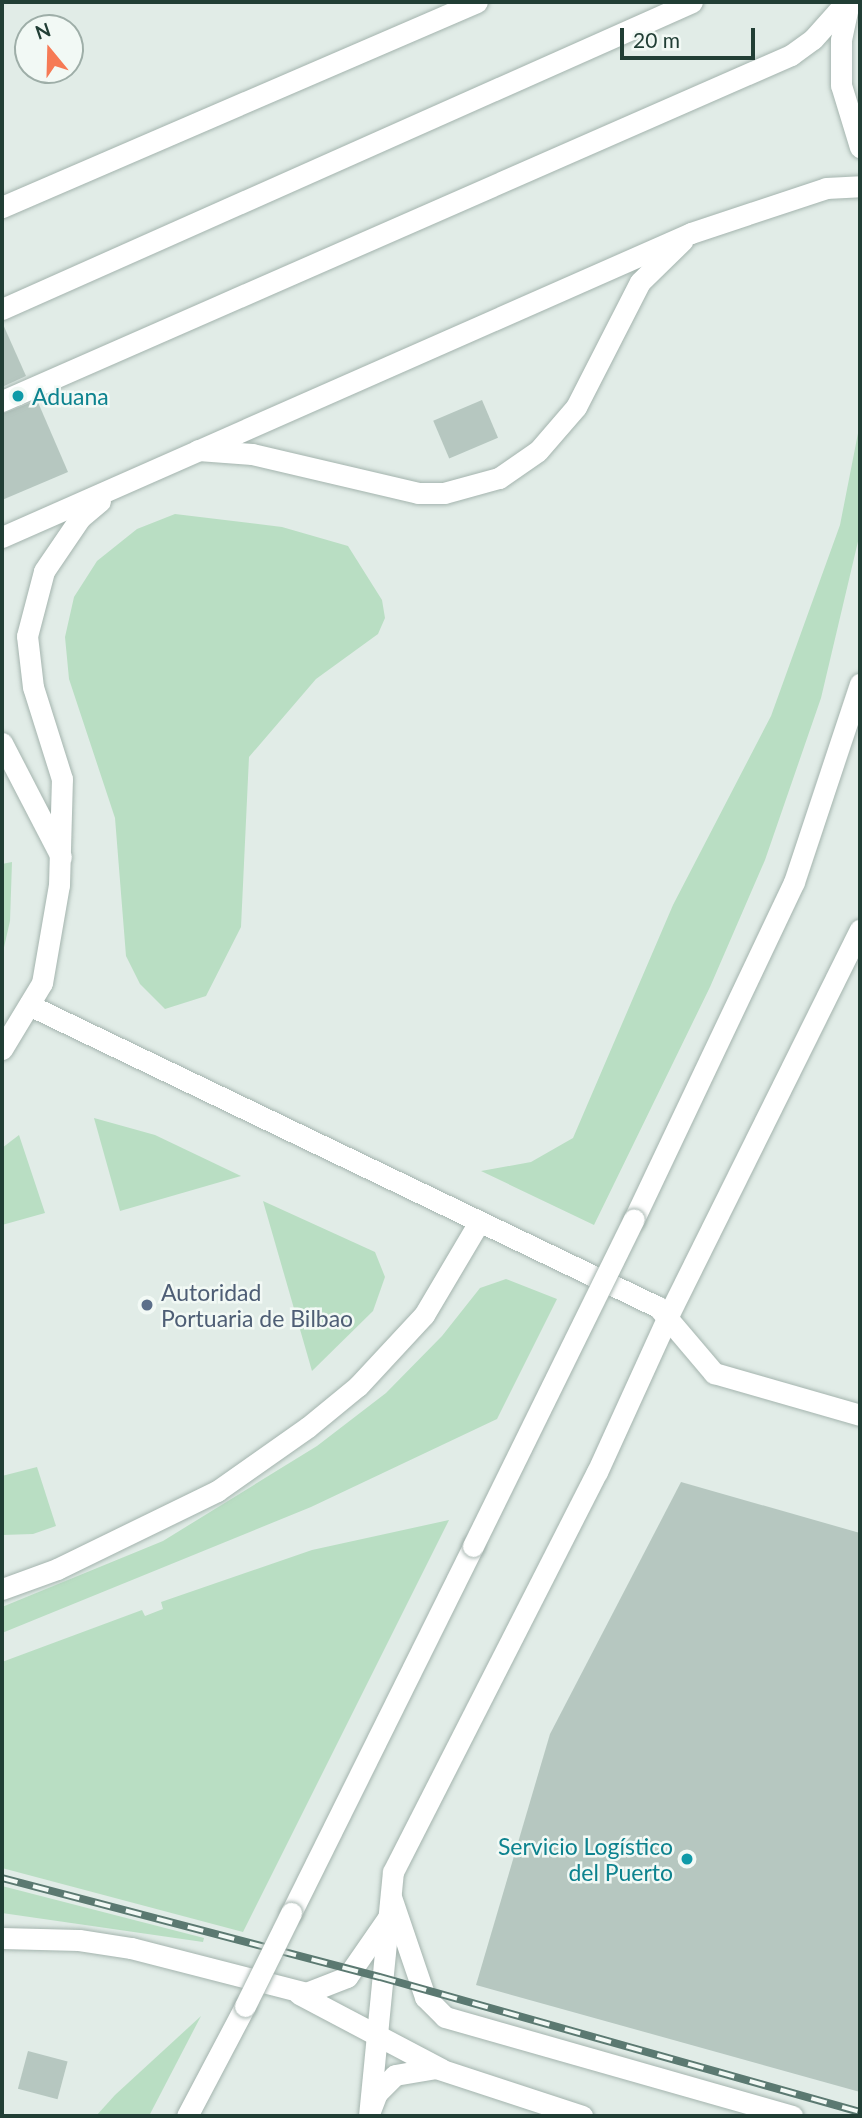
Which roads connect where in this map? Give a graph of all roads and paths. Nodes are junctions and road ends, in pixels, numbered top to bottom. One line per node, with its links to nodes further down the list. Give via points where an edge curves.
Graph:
1 (477, 2): 6 (street)
2 (692, 2): 8 (street)
3 (847, 2): 4 (street, via 841,85); 9 (street, via 813,39 791,55)
4 (860, 147)
5 (860, 187): 7 (street, via 826,188)
6 (2, 207)
7 (691, 233): 10 (street); 10 (street, via 640,282 576,407 556,433 499,478 444,493 418,493 253,454)
8 (2, 309)
9 (2, 401)
10 (198, 450): 11 (street)
11 (115, 488): 12 (street); 15 (street, via 80,519 44,571 27,636 33,687 62,779)
12 (2, 537)
13 (860, 684): 29 (street, bridge, via 794,882 634,1219 246,2006)
14 (2, 743): 15 (street)
15 (61, 857): 17 (street, via 54,935 42,983)
16 (860, 930): 20 (street)
17 (29, 1005): 18 (street); 19 (street)
18 (2, 1049)
19 (479, 1222): 20 (street); 22 (street, via 424,1315 358,1386 309,1427 217,1491 57,1569)
20 (669, 1314): 21 (street, via 714,1373); 23 (street, via 597,1472)
21 (860, 1415)
22 (2, 1589)
23 (390, 1886): 24 (street); 32 (street, via 425,1997 445,2017)
24 (387, 1919): 26 (street, via 347,1977 320,1992); 27 (street)
25 (2, 1938): 26 (street, via 79,1940 131,1948)
26 (294, 1991): 27 (street)
27 (376, 2034): 28 (street); 30 (street)
28 (448, 2072): 30 (street, via 423,2068 396,2075 377,2093); 31 (street)
29 (187, 2116)
30 (369, 2116)
31 (582, 2116)
32 (792, 2116)

